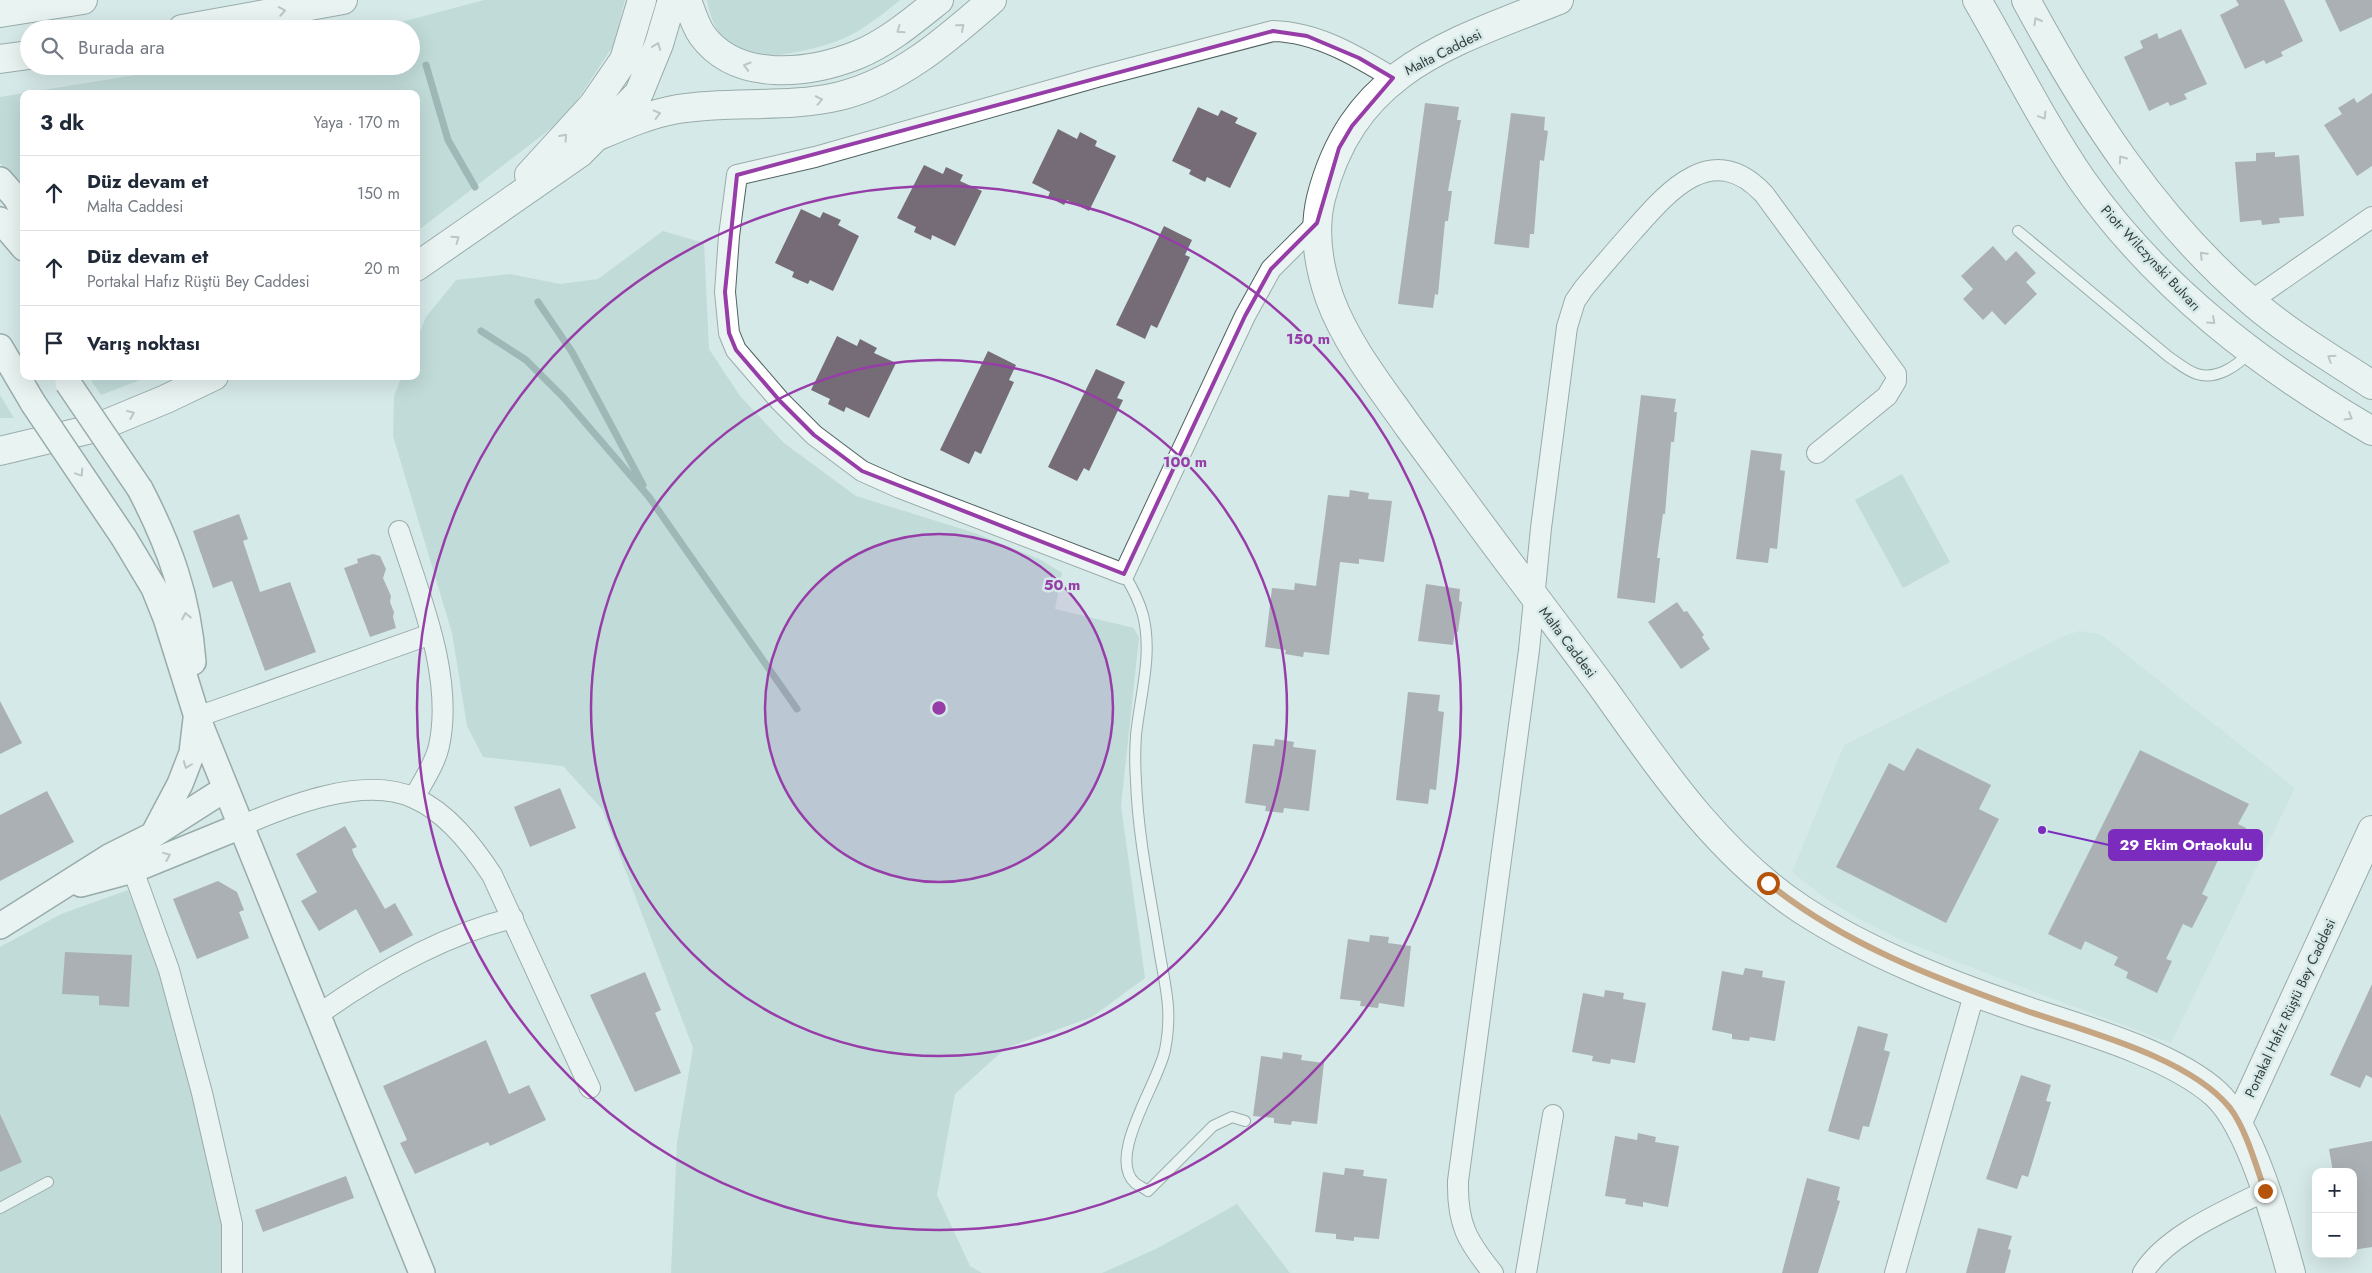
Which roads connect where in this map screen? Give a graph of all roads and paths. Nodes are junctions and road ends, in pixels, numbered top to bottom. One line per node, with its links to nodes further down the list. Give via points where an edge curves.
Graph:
1 (83, 0): 11 (main road)
2 (343, 0): 12 (main road, one-way to 2)
3 (642, 0): 19 (main road, one-way to 3, via 593,105 624,60)
4 (672, 0): 16 (main road, one-way to 4, via 639,93)
5 (686, 0): 6 (main road, one-way to 5, via 858,55 786,71 735,62 718,52 702,34)
6 (939, 0)
7 (992, 0): 16 (main road, one-way to 7, via 643,117 677,109 808,103 878,83 912,65)
8 (1559, 0): 15 (main road, Malta Caddesi, via 1444,48)
9 (1977, 0): 27 (main road, Piotr Wilczynski Bulvarı, one-way to 27, via 2062,148 2108,214 2197,307)
10 (2026, 0): 26 (main road, one-way to 10, via 2198,250 2151,198 2104,132)
11 (0, 13)
12 (232, 20)
13 (20, 56): 14 (main road)
14 (0, 59)
15 (1393, 78): 22 (main road, Malta Caddesi, via 1368,104 1339,148 1321,198); 38 (street, via 1360,58 1325,43 1290,32 1273,31 815,157 737,175 725,292 729,333 736,350 780,401 814,435 862,471)
16 (596, 137): 19 (main road, via 580,153)
17 (0, 180): 18 (street)
18 (20, 206)
19 (496, 211): 25 (main road, one-way to 19)
20 (2372, 217): 26 (street)
21 (0, 220): 24 (street)
22 (1317, 223): 38 (street, via 1271,269 1253,300); 39 (main road, Malta Caddesi, via 1319,255 1331,302 1356,350)
23 (2018, 231): 27 (lane, via 2169,357 2196,374 2223,372 2240,363)
24 (20, 243)
25 (420, 264)
26 (2251, 301): 31 (main road, one-way to 26, via 2294,334)
27 (2250, 352): 33 (main road, Piotr Wilczynski Bulvarı, one-way to 33, via 2294,384)
28 (3, 354): 41 (street, one-way to 41, bridge, via 154,588)
29 (68, 380): 41 (street, one-way to 29, bridge, via 192,650 170,550 140,489)
30 (206, 380): 32 (main road, one-way to 30)
31 (2372, 385)
32 (96, 428): 34 (main road); 35 (main road)
33 (2372, 431)
34 (0, 432)
35 (0, 451)
36 (1817, 453): 39 (street, via 1887,396 1896,381 1896,374 1758,188 1742,174 1729,170 1704,172 1665,195 1584,288 1571,311)
37 (399, 531): 40 (street)
38 (1124, 574): 55 (lane, via 1143,615 1146,642 1143,694 1136,735 1136,780 1139,829 1168,993 1169,1018 1165,1051 1129,1138 1125,1157 1129,1173 1135,1183 1148,1191 1213,1126 1232,1117)
39 (1534, 597): 51 (main road, Malta Caddesi, via 1683,797 1731,850 1797,906 1830,927); 62 (street, via 1524,694 1458,1181 1463,1229)
40 (432, 634): 41 (street); 43 (street, via 443,699 442,727 438,748)
41 (197, 717): 42 (street); 46 (street, one-way to 46, via 192,753)
42 (225, 789): 44 (street); 46 (street)
43 (414, 798): 44 (street, via 369,790 340,794 276,811); 49 (street, via 438,813 477,852)
44 (241, 826): 47 (street, one-way to 44); 52 (street)
45 (2372, 830): 56 (main road, Portakal Hafız Rüştü Bey Caddesi)
46 (153, 835): 48 (street)
47 (132, 870): 48 (street); 60 (street, via 169,970 202,1093 232,1224)
48 (54, 892): 50 (street)
49 (513, 918): 52 (street, via 483,925 404,962 358,986); 53 (street)
50 (0, 926)
51 (1974, 991): 56 (main road, Malta Caddesi, via 2152,1056 2179,1069 2216,1094); 64 (street)
52 (318, 1014): 61 (street)
53 (590, 1088)
54 (1553, 1115): 63 (street)
55 (1244, 1121)
56 (2238, 1122): 58 (main road)
57 (48, 1182): 59 (lane)
58 (2265, 1191): 65 (street, via 2174,1242); 66 (main road)
59 (0, 1208)
60 (232, 1273)
61 (422, 1273)
62 (1494, 1273)
63 (1526, 1273)
64 (1895, 1273)
65 (2143, 1273)
66 (2292, 1273)

